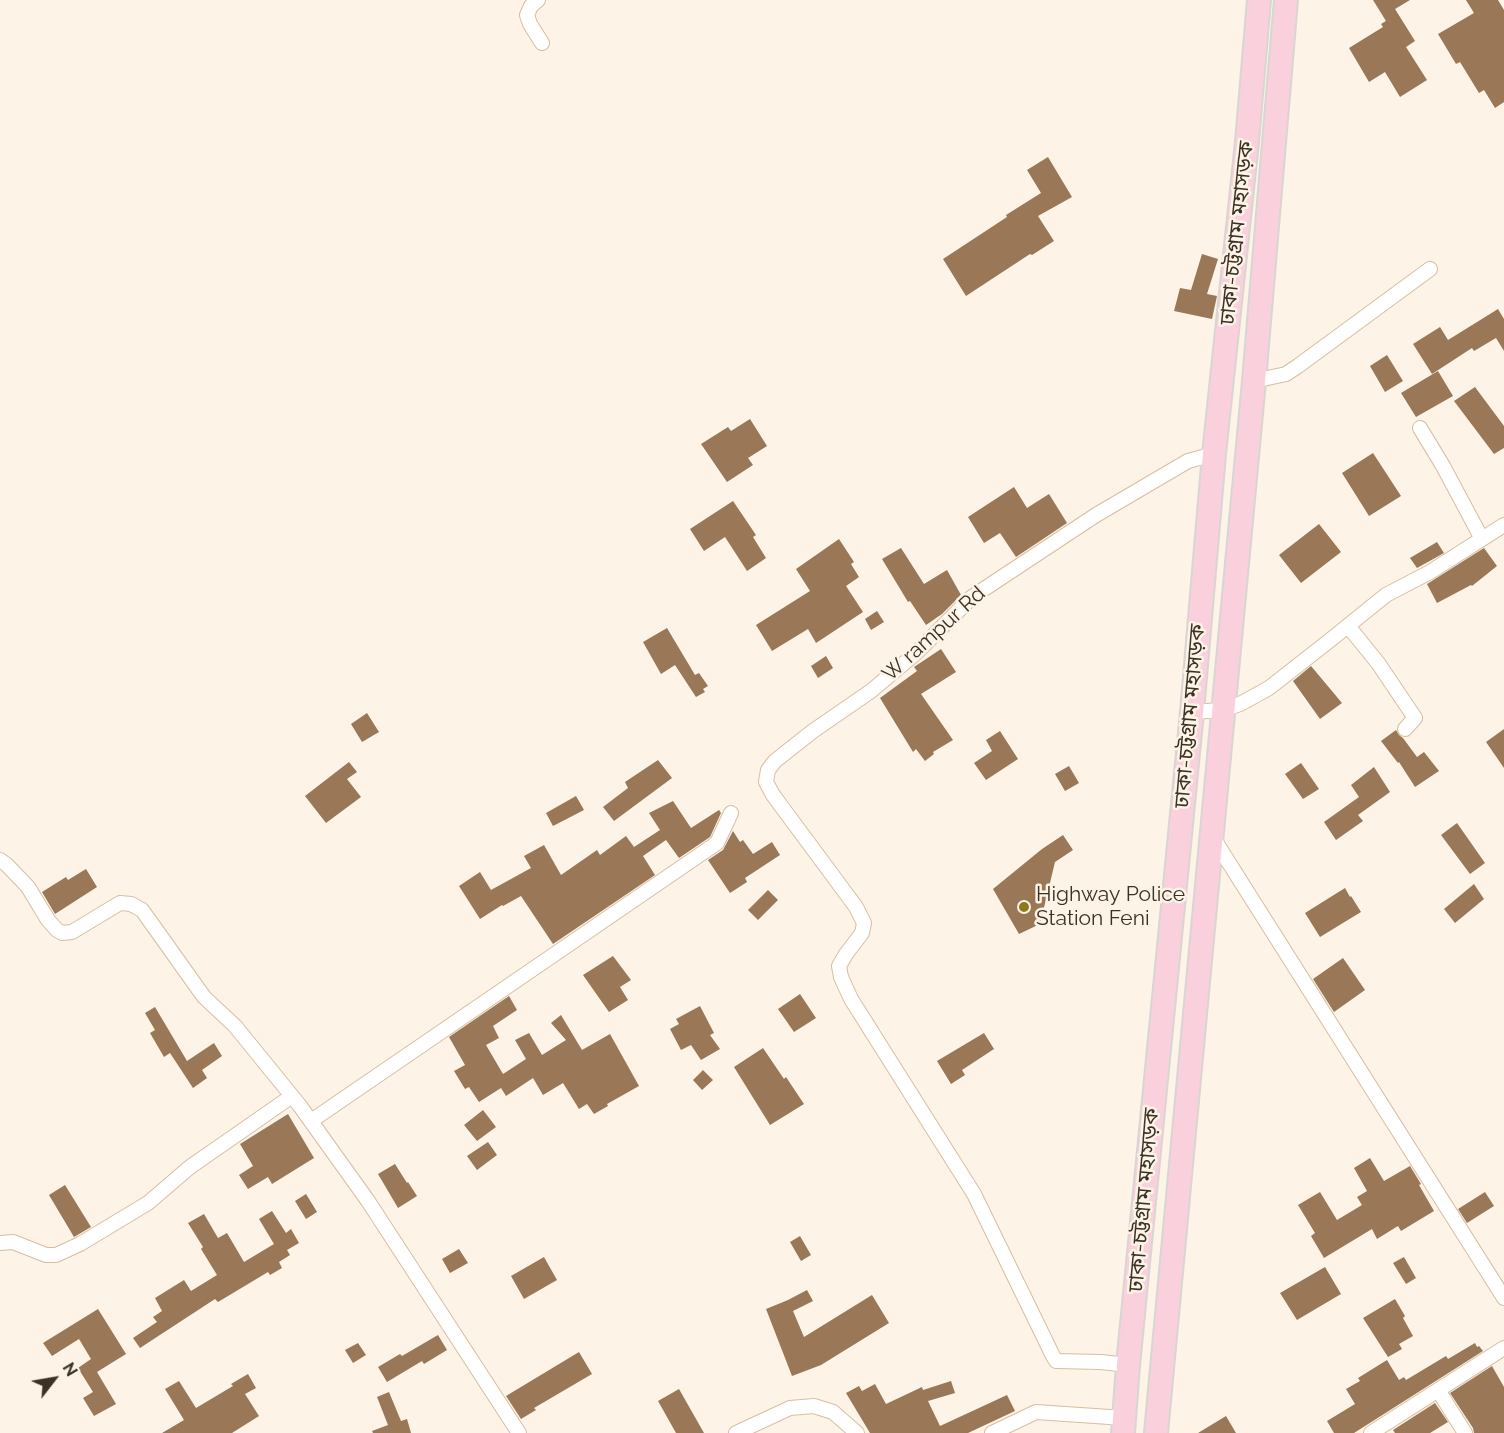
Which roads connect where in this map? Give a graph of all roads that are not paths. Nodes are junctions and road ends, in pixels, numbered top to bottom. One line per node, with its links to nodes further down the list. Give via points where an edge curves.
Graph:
1 (538, 0): 4 (street, via 527,15)
2 (1259, 0): 8 (highway, ঢাকা-চট্টগ্রাম মহাসড়ক)
3 (1287, 0): 6 (highway, ঢাকা-চট্টগ্রাম মহাসড়ক)
4 (542, 43)
5 (1430, 269): 6 (street, via 1299,366 1286,374)
6 (1254, 381): 12 (highway, ঢাকা-চট্টগ্রাম মহাসড়ক)
7 (1420, 428): 10 (street)
8 (1214, 454): 13 (highway, ঢাকা-চট্টগ্রাম মহাসড়ক); 23 (street, W rampur Rd, via 1188,461 1096,514 972,597 871,691 775,761 766,782 856,907 864,923 862,933 839,966 844,984 974,1194 1053,1356 1056,1360)
9 (1504, 525): 10 (street)
10 (1482, 539): 11 (street, via 1386,595)
11 (1348, 626): 12 (street, via 1269,688); 14 (street, via 1415,718)
12 (1222, 710): 13 (street); 16 (highway, ঢাকা-চট্টগ্রাম মহাসড়ক)
13 (1192, 712): 23 (highway, ঢাকা-চট্টগ্রাম মহাসড়ক)
14 (1405, 729)
15 (731, 813): 19 (street, via 717,843)
16 (1212, 835): 21 (street); 30 (highway, ঢাকা-চট্টগ্রাম মহাসড়ক)
17 (0, 860): 18 (street, via 28,887 48,920 62,933 72,932 120,903 142,910 204,997 236,1026)
18 (292, 1096): 19 (street); 20 (street, via 190,1167 148,1203 80,1244 56,1255 46,1255 13,1242)
19 (311, 1121): 26 (street, via 368,1201)
20 (0, 1243)
21 (1504, 1298)
22 (1504, 1348): 24 (street)
23 (1128, 1365): 25 (highway, ঢাকা-চট্টগ্রাম মহাসড়ক)
24 (1438, 1390): 31 (street); 32 (street)
25 (1123, 1425): 29 (street, via 1036,1412)
26 (519, 1433)
27 (736, 1433): 28 (street, via 790,1408 814,1406 833,1412)
28 (858, 1433)
29 (992, 1433)
30 (1156, 1433)
31 (1371, 1433)
32 (1465, 1433)

